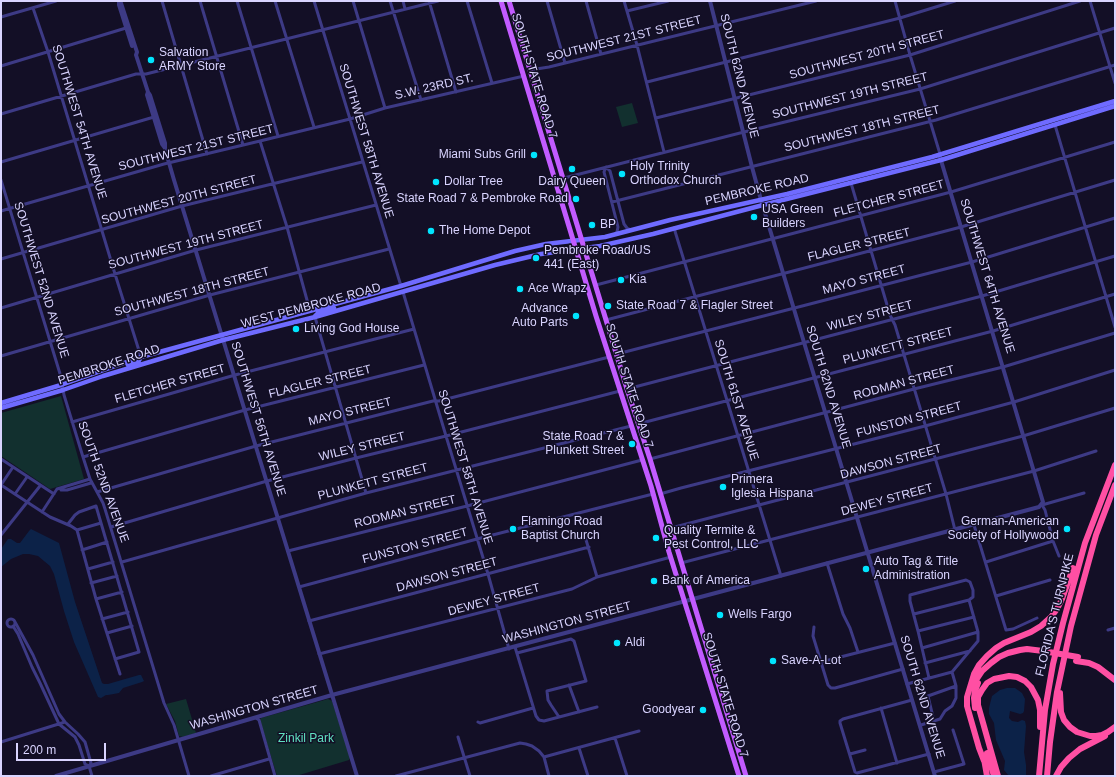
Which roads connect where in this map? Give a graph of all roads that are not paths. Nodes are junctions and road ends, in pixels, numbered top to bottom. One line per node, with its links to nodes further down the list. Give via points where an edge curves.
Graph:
1 (56, 1): 28 (street)
2 (119, 1): 36 (street, SOUTHWEST 56TH AVENUE); 45 (street, SOUTHWEST 56TH AVENUE)
3 (162, 1): 51 (street)
4 (200, 1): 47 (street)
5 (237, 1): 42 (street)
6 (275, 1): 40 (street)
7 (314, 1): 38 (street, SOUTHWEST 58TH AVENUE)
8 (353, 1): 34 (street)
9 (390, 1): 31 (street)
10 (402, 1): 29 (street)
11 (417, 1): 27 (street)
12 (438, 1): 26 (street)
13 (467, 1): 59 (street)
14 (501, 1): 48 (main road, SOUTH STATE ROAD 7)
15 (509, 1): 55 (main road, SOUTH STATE ROAD 7)
16 (547, 1): 50 (street)
17 (586, 1): 44 (street)
18 (624, 1): 30 (street)
19 (668, 1): 30 (street)
20 (710, 1): 35 (street, SOUTH 62ND AVENUE)
21 (816, 1): 35 (street, SOUTHWEST 21ST STREET)
22 (895, 1): 33 (street, SOUTHWEST 64TH AVENUE)
23 (955, 1): 33 (street)
24 (1080, 1): 46 (street, SOUTHWEST 20TH STREET)
25 (1090, 1): 39 (street)
26 (429, 2): 27 (street); 64 (street)
27 (418, 6): 29 (street)
28 (33, 8): 32 (street); 43 (street, SOUTHWEST 54TH AVENUE)
29 (405, 9): 31 (street)
30 (627, 11): 41 (street)
31 (394, 12): 34 (street); 67 (street)
32 (1, 17)
33 (900, 18): 46 (street, SOUTHWEST 64TH AVENUE); 49 (street)
34 (359, 21): 38 (street); 69 (street)
35 (716, 26): 41 (street, SOUTHWEST 21ST STREET); 49 (street, SOUTH 62ND AVENUE)
36 (126, 28): 43 (street); 45 (street, SOUTHWEST 56TH AVENUE)
37 (1115, 28): 39 (street, SOUTHWEST 19TH STREET)
38 (323, 30): 40 (street); 75 (street, SOUTHWEST 58TH AVENUE)
39 (1100, 32): 54 (street); 62 (street, SOUTHWEST 19TH STREET)
40 (287, 39): 42 (street); 78 (street)
41 (637, 45): 44 (street, SOUTHWEST 21ST STREET); 58 (street)
42 (251, 47): 47 (street); 81 (street)
43 (48, 52): 53 (street); 65 (street, SOUTHWEST 54TH AVENUE)
44 (601, 54): 50 (street, SOUTHWEST 21ST STREET)
45 (136, 55): 56 (street, SOUTHWEST 56TH AVENUE)
46 (910, 55): 62 (street, SOUTHWEST 64TH AVENUE); 66 (street, SOUTHWEST 20TH STREET)
47 (217, 56): 51 (street); 85 (street)
48 (520, 62): 55 (main road); 57 (main road, SOUTH STATE ROAD 7)
49 (726, 62): 58 (street); 66 (street, SOUTH 62ND AVENUE)
50 (565, 64): 55 (street, SOUTHWEST 21ST STREET)
51 (181, 65): 56 (street); 88 (street)
52 (1115, 65): 54 (street, SOUTHWEST 18TH STREET)
53 (1, 66)
54 (1110, 66): 60 (street); 76 (street, SOUTHWEST 18TH STREET)
55 (530, 70): 61 (main road, SOUTH STATE ROAD 7)
56 (142, 73): 63 (street, SOUTHWEST 56TH AVENUE); 65 (street)
57 (524, 76): 59 (street, S.W. 23RD ST.); 61 (main road); 73 (main road, SOUTH STATE ROAD 7)
58 (646, 82): 74 (street)
59 (492, 83): 64 (street, S.W. 23RD ST.)
60 (1115, 83)
61 (534, 84): 79 (main road, SOUTH STATE ROAD 7)
62 (920, 89): 76 (street, SOUTHWEST 64TH AVENUE); 80 (street, SOUTHWEST 19TH STREET)
63 (148, 92): 72 (street, SOUTHWEST 56TH AVENUE); 86 (street, SOUTHWEST 56TH AVENUE)
64 (456, 92): 67 (street, S.W. 23RD ST.)
65 (61, 96): 71 (street); 82 (street, SOUTHWEST 54TH AVENUE)
66 (735, 98): 74 (street, SOUTHWEST 20TH STREET); 80 (street, SOUTH 62ND AVENUE)
67 (421, 100): 69 (street, S.W. 23RD ST.)
68 (1115, 104): 70 (main road, PEMBROKE ROAD); 77 (main road, PEMBROKE ROAD)
69 (385, 108): 75 (street, S.W. 23RD ST.)
70 (1086, 110): 77 (main road, via 1084,113 1060,120); 89 (main road, PEMBROKE ROAD)
71 (1, 114)
72 (154, 117): 82 (street); 86 (street, SOUTHWEST 56TH AVENUE)
73 (537, 118): 79 (main road); 125 (main road, SOUTH STATE ROAD 7)
74 (656, 118): 87 (street)
75 (350, 119): 78 (street, SOUTHWEST 21ST STREET); 94 (street, SOUTHWEST 58TH AVENUE)
76 (930, 121): 89 (street, SOUTHWEST 64TH AVENUE); 97 (street, SOUTHWEST 18TH STREET)
77 (1055, 125): 90 (street); 91 (main road, PEMBROKE ROAD)
78 (314, 127): 81 (street, SOUTHWEST 21ST STREET)
79 (549, 131): 98 (main road, SOUTH STATE ROAD 7)
80 (744, 132): 87 (street, SOUTHWEST 19TH STREET); 97 (street, SOUTH 62ND AVENUE)
81 (278, 136): 83 (street, SOUTHWEST 21ST STREET)
82 (75, 141): 92 (street); 103 (street, SOUTHWEST 54TH AVENUE)
83 (260, 141): 85 (street, SOUTHWEST 21ST STREET); 102 (street)
84 (1115, 142): 90 (street, FLETCHER STREET)
85 (243, 145): 88 (street, SOUTHWEST 21ST STREET)
86 (165, 148): 93 (street, SOUTHWEST 56TH AVENUE)
87 (664, 152): 96 (street, SOUTHWEST 19TH STREET)
88 (207, 154): 93 (street, SOUTHWEST 21ST STREET)
89 (940, 154): 91 (street, SOUTHWEST 64TH AVENUE); 95 (main road, PEMBROKE ROAD)
90 (1065, 158): 104 (street, FLETCHER STREET); 105 (street)
91 (941, 160): 101 (main road, PEMBROKE ROAD); 104 (street, SOUTHWEST 64TH AVENUE)
92 (1, 162)
93 (170, 162): 103 (street, SOUTHWEST 21ST STREET); 110 (street, SOUTHWEST 56TH AVENUE)
94 (362, 162): 102 (street, SOUTHWEST 20TH STREET); 109 (street, SOUTHWEST 58TH AVENUE)
95 (900, 165): 101 (main road, via 857,178); 108 (main road, PEMBROKE ROAD)
96 (606, 167): 98 (street, SOUTHWEST 19TH STREET); 106 (street, via 610,171); 107 (street, via 604,172)
97 (752, 167): 106 (street, SOUTHWEST 18TH STREET); 108 (street, SOUTH 62ND AVENUE)
98 (564, 178): 124 (main road, SOUTH STATE ROAD 7)
99 (1, 180): 111 (street, SOUTHWEST 52ND AVENUE)
100 (1115, 180): 105 (street, FLAGLER STREET)
101 (851, 183): 108 (main road, PEMBROKE ROAD); 114 (street)
102 (273, 184): 110 (street, SOUTHWEST 20TH STREET); 116 (street)
103 (88, 185): 111 (street, SOUTHWEST 21ST STREET); 121 (street, SOUTHWEST 54TH AVENUE)
104 (951, 192): 114 (street, FLETCHER STREET); 117 (street, SOUTHWEST 64TH AVENUE)
105 (1075, 192): 117 (street, FLAGLER STREET); 118 (street)
106 (617, 201): 107 (street, SOUTHWEST 18TH STREET); 120 (street, via 624,224)
107 (612, 202): 122 (street, via 618,227)
108 (762, 203): 113 (main road, PEMBROKE ROAD); 119 (main road, PEMBROKE ROAD); 123 (street, SOUTH 62ND AVENUE)
109 (376, 205): 116 (street, SOUTHWEST 19TH STREET); 127 (street, SOUTHWEST 58TH AVENUE)
110 (182, 206): 121 (street, SOUTHWEST 20TH STREET); 129 (street, SOUTHWEST 56TH AVENUE)
111 (9, 208): 112 (street, SOUTHWEST 21ST STREET); 131 (street, SOUTHWEST 52ND AVENUE)
112 (1, 210)
113 (715, 210): 119 (main road, via 710,214 679,221); 120 (main road, PEMBROKE ROAD)
114 (861, 216): 123 (street, FLETCHER STREET); 130 (street)
115 (1115, 218): 118 (street, MAYO STREET)
116 (287, 227): 129 (street, SOUTHWEST 19TH STREET); 137 (street)
117 (962, 227): 130 (street, FLAGLER STREET); 136 (street, SOUTHWEST 64TH AVENUE)
118 (1085, 227): 134 (street); 136 (street, MAYO STREET)
119 (674, 228): 126 (main road, PEMBROKE ROAD); 135 (street, SOUTH 61ST AVENUE)
120 (631, 230): 122 (main road, PEMBROKE ROAD)
121 (102, 231): 131 (street, SOUTHWEST 20TH STREET); 139 (street, SOUTHWEST 54TH AVENUE)
122 (615, 234): 124 (main road, PEMBROKE ROAD)
123 (772, 239): 135 (street, FLETCHER STREET); 138 (street, SOUTH 62ND AVENUE)
124 (582, 240): 125 (main road, PEMBROKE ROAD); 126 (main road, SOUTH STATE ROAD 7)
125 (574, 241): 128 (main road, SOUTH STATE ROAD 7); 140 (main road, PEMBROKE ROAD, via 515,251)
126 (585, 248): 128 (main road, PEMBROKE ROAD); 141 (main road, SOUTH STATE ROAD 7)
127 (389, 249): 137 (street, SOUTHWEST 18TH STREET); 143 (street, SOUTHWEST 58TH AVENUE)
128 (576, 249): 144 (main road, PEMBROKE ROAD, via 523,258); 175 (main road, SOUTH STATE ROAD 7)
129 (196, 250): 139 (street, SOUTHWEST 19TH STREET); 146 (street, SOUTHWEST 56TH AVENUE)
130 (872, 251): 138 (street, FLAGLER STREET); 142 (street)
131 (23, 253): 133 (street, SOUTHWEST 20TH STREET); 148 (street, SOUTHWEST 52ND AVENUE)
132 (1115, 256): 134 (street, WILEY STREET)
133 (1, 259)
134 (1096, 261): 147 (street, WILEY STREET); 150 (street)
135 (684, 262): 141 (street, FLETCHER STREET); 149 (street, SOUTH 61ST AVENUE)
136 (972, 262): 142 (street, MAYO STREET); 147 (street, SOUTHWEST 64TH AVENUE)
137 (299, 272): 146 (street, SOUTHWEST 18TH STREET); 155 (street)
138 (783, 273): 149 (street, FLAGLER STREET); 154 (street, SOUTH 62ND AVENUE)
139 (115, 274): 148 (street, SOUTHWEST 19TH STREET); 157 (street, SOUTHWEST 54TH AVENUE)
140 (434, 276): 143 (main road, PEMBROKE ROAD); 144 (main road)
141 (596, 285): 158 (main road, SOUTH STATE ROAD 7)
142 (882, 285): 154 (street, MAYO STREET); 159 (street)
143 (401, 286): 151 (main road, via 393,293); 152 (main road, WEST PEMBROKE ROAD)
144 (403, 292): 151 (main road, WEST PEMBROKE ROAD); 162 (street, SOUTHWEST 58TH AVENUE)
145 (1115, 294): 150 (street, PLUNKETT STREET)
146 (210, 295): 157 (street, SOUTHWEST 18TH STREET); 166 (street, SOUTHWEST 56TH AVENUE)
147 (982, 296): 159 (street, WILEY STREET); 164 (street, SOUTHWEST 64TH AVENUE)
148 (36, 297): 153 (street, SOUTHWEST 19TH STREET); 167 (street, SOUTHWEST 52ND AVENUE)
149 (695, 297): 158 (street, FLAGLER STREET); 163 (street, SOUTH 61ST AVENUE)
150 (1106, 297): 161 (street); 164 (street, PLUNKETT STREET)
151 (371, 301): 156 (main road, WEST PEMBROKE ROAD)
152 (344, 302): 155 (main road, WEST PEMBROKE ROAD); 156 (main road)
153 (1, 308)
154 (793, 308): 163 (street, MAYO STREET); 168 (street, SOUTH 62ND AVENUE)
155 (310, 311): 160 (main road, via 305,317); 166 (main road, WEST PEMBROKE ROAD)
156 (314, 317): 160 (main road, WEST PEMBROKE ROAD); 170 (street)
157 (129, 318): 167 (street, SOUTHWEST 18TH STREET); 174 (street, SOUTHWEST 54TH AVENUE)
158 (606, 320): 171 (main road, SOUTH STATE ROAD 7)
159 (892, 320): 168 (street, WILEY STREET); 172 (street)
160 (285, 324): 166 (main road, WEST PEMBROKE ROAD)
161 (1115, 327)
162 (414, 329): 170 (street, FLETCHER STREET); 177 (street, SOUTHWEST 58TH AVENUE)
163 (705, 331): 171 (street, MAYO STREET); 178 (street, SOUTH 61ST AVENUE)
164 (993, 331): 172 (street, PLUNKETT STREET); 179 (street, SOUTHWEST 64TH AVENUE)
165 (1115, 333): 179 (street, RODMAN STREET)
166 (222, 337): 169 (main road, PEMBROKE ROAD); 176 (main road, PEMBROKE ROAD); 182 (street, SOUTHWEST 56TH AVENUE)
167 (50, 341): 173 (street, SOUTHWEST 18TH STREET); 186 (street, SOUTHWEST 52ND AVENUE)
168 (804, 343): 178 (street, WILEY STREET); 183 (street, SOUTH 62ND AVENUE)
169 (172, 349): 174 (main road, PEMBROKE ROAD); 176 (main road, via 153,358)
170 (324, 352): 182 (street, FLETCHER STREET); 185 (street)
171 (617, 354): 187 (main road, SOUTH STATE ROAD 7)
172 (903, 354): 183 (street, PLUNKETT STREET); 188 (street)
173 (1, 356)
174 (141, 357): 181 (main road, via 138,362); 186 (main road, PEMBROKE ROAD)
175 (609, 357): 184 (main road, SOUTH STATE ROAD 7); 191 (street, MAYO STREET)
176 (152, 361): 181 (main road, PEMBROKE ROAD)
177 (424, 364): 185 (street, FLAGLER STREET); 191 (street, SOUTHWEST 58TH AVENUE)
178 (716, 366): 187 (street, WILEY STREET); 192 (street, SOUTH 61ST AVENUE)
179 (1003, 367): 188 (street, RODMAN STREET); 193 (street, SOUTHWEST 64TH AVENUE)
180 (1115, 370): 193 (street, FUNSTON STREET)
181 (118, 371): 186 (main road, PEMBROKE ROAD)
182 (234, 374): 196 (street, SOUTHWEST 56TH AVENUE); 198 (street, FLETCHER STREET)
183 (815, 378): 192 (street, PLUNKETT STREET); 197 (street, SOUTH 62ND AVENUE)
184 (617, 382): 187 (main road); 189 (main road, SOUTH STATE ROAD 7)
185 (335, 387): 196 (street, FLAGLER STREET); 199 (street)
186 (62, 388): 194 (main road, PEMBROKE ROAD); 194 (main road, PEMBROKE ROAD, via 14,399); 198 (street, SOUTH 52ND AVENUE)
187 (627, 389): 190 (main road, SOUTH STATE ROAD 7)
188 (914, 390): 197 (street, RODMAN STREET); 202 (street)
189 (620, 391): 190 (main road, via 626,393); 201 (main road, SOUTH STATE ROAD 7); 203 (street, WILEY STREET)
190 (630, 399): 200 (main road, SOUTH STATE ROAD 7)
191 (436, 401): 199 (street, MAYO STREET); 203 (street, SOUTHWEST 58TH AVENUE)
192 (726, 401): 200 (street, PLUNKETT STREET); 204 (street, SOUTH 61ST AVENUE)
193 (1014, 402): 202 (street, FUNSTON STREET); 205 (street, SOUTHWEST 64TH AVENUE)
194 (1, 405)
195 (1115, 408): 205 (street, DAWSON STREET)
196 (245, 410): 206 (street, SOUTHWEST 56TH AVENUE); 209 (street, FLAGLER STREET)
197 (826, 413): 204 (street, RODMAN STREET); 207 (street, SOUTH 62ND AVENUE)
198 (72, 422): 209 (street, SOUTH 52ND AVENUE)
199 (345, 423): 206 (street, MAYO STREET); 210 (street)
200 (638, 424): 212 (main road, SOUTH STATE ROAD 7)
201 (631, 426): 214 (main road, SOUTH STATE ROAD 7); 217 (street, PLUNKETT STREET)
202 (925, 426): 207 (street, FUNSTON STREET); 213 (street)
203 (446, 436): 210 (street, WILEY STREET); 217 (street, SOUTHWEST 58TH AVENUE)
204 (738, 436): 212 (street, RODMAN STREET); 218 (street, SOUTH 61ST AVENUE)
205 (1023, 436): 213 (street, DAWSON STREET); 219 (street, SOUTHWEST 64TH AVENUE)
206 (256, 446): 222 (street, SOUTHWEST 56TH AVENUE); 228 (street, MAYO STREET)
207 (836, 448): 218 (street, FUNSTON STREET); 223 (street, SOUTH 62ND AVENUE)
208 (1096, 451): 219 (street, DEWEY STREET)
209 (83, 457): 221 (street, SOUTH 52ND AVENUE)
210 (356, 458): 222 (street, WILEY STREET); 229 (street)
211 (1, 459): 216 (street)
212 (650, 459): 234 (main road, SOUTH STATE ROAD 7)
213 (935, 459): 223 (street, DAWSON STREET); 235 (street)
214 (642, 460): 227 (main road, SOUTH STATE ROAD 7); 240 (street, RODMAN STREET)
215 (1115, 465): 257 (highway, FLORIDA'S TURNPIKE)
216 (13, 467): 220 (street); 224 (street)
217 (456, 470): 229 (street, PLUNKETT STREET); 240 (street, SOUTHWEST 58TH AVENUE)
218 (748, 470): 234 (street, FUNSTON STREET); 238 (street, SOUTH 61ST AVENUE)
219 (1034, 471): 235 (street, DEWEY STREET); 239 (street, SOUTHWEST 64TH AVENUE)
220 (27, 477): 226 (street); 231 (street)
221 (91, 481): 228 (street, SOUTH 52ND AVENUE); 232 (street, via 67,490 57,489)
222 (267, 481): 242 (street, SOUTHWEST 56TH AVENUE); 247 (street, WILEY STREET)
223 (846, 482): 238 (street, DAWSON STREET); 243 (street, SOUTH 62ND AVENUE)
224 (1, 485): 231 (street)
225 (1115, 485): 315 (highway, FLORIDA'S TURNPIKE, via 1094,541 1070,626)
226 (40, 486): 232 (street); 236 (street)
227 (651, 486): 233 (main road, SOUTH STATE ROAD 7); 234 (main road)
228 (97, 492): 247 (street, SOUTH 52ND AVENUE)
229 (366, 492): 242 (street, PLUNKETT STREET)
230 (1084, 493): 239 (street, WASHINGTON STREET)
231 (15, 494): 236 (street)
232 (54, 494): 241 (street)
233 (653, 494): 237 (main road); 253 (street, FUNSTON STREET); 263 (main road, SOUTH STATE ROAD 7)
234 (660, 494): 237 (main road, SOUTH STATE ROAD 7)
235 (946, 494): 243 (street, DEWEY STREET); 250 (street)
236 (27, 503): 241 (street); 252 (street)
237 (663, 505): 248 (main road, SOUTH STATE ROAD 7)
238 (759, 505): 248 (street, DAWSON STREET); 254 (street, SOUTH 61ST AVENUE)
239 (1042, 505): 246 (street, WASHINGTON STREET, via 1039,508); 255 (street, SOUTHWEST 64TH AVENUE)
240 (467, 506): 253 (street, SOUTHWEST 58TH AVENUE); 260 (street, RODMAN STREET)
241 (42, 512): 245 (street)
242 (278, 517): 260 (street, SOUTHWEST 56TH AVENUE); 265 (street, PLUNKETT STREET)
243 (857, 517): 254 (street, DEWEY STREET); 261 (street, SOUTH 62ND AVENUE)
244 (101, 522): 245 (street, via 96,506 78,512); 249 (street); 256 (street)
245 (68, 524): 249 (street)
246 (974, 525): 250 (street, WASHINGTON STREET); 266 (street)
247 (111, 527): 265 (street, SOUTH 52ND AVENUE)
248 (670, 528): 267 (main road, SOUTH STATE ROAD 7)
249 (77, 530): 259 (street)
250 (955, 530): 261 (street, WASHINGTON STREET)
251 (584, 533): 258 (street)
252 (1, 535)
253 (477, 539): 270 (street, SOUTHWEST 58TH AVENUE); 276 (street, FUNSTON STREET)
254 (769, 540): 267 (street, DEWEY STREET); 272 (street, SOUTH 61ST AVENUE)
255 (1053, 541): 262 (street, SOUTHWEST 64TH AVENUE); 266 (street)
256 (107, 542): 259 (street); 264 (street)
257 (1084, 543): 352 (highway, via 1062,599 1051,617 1031,632 996,648 974,674 967,706); 355 (highway, FLORIDA'S TURNPIKE, via 1053,664)
258 (589, 547): 270 (street, DAWSON STREET); 273 (street)
259 (82, 550): 269 (street)
260 (288, 551): 276 (street, SOUTHWEST 56TH AVENUE)
261 (867, 552): 268 (street, WASHINGTON STREET); 299 (street, SOUTH 62ND AVENUE)
262 (1059, 556)
263 (671, 557): 273 (street, DEWEY STREET); 282 (main road, SOUTH STATE ROAD 7)
264 (113, 562): 269 (street); 271 (street)
265 (122, 562): 343 (street, via 164,703)
266 (986, 562): 278 (street)
267 (681, 563): 280 (main road, SOUTH STATE ROAD 7)
268 (827, 563): 272 (street, WASHINGTON STREET); 304 (street)
269 (88, 569): 275 (street)
270 (488, 574): 283 (street, SOUTHWEST 58TH AVENUE); 289 (street, DAWSON STREET)
271 (117, 576): 275 (street); 277 (street)
272 (781, 576): 280 (street, WASHINGTON STREET)
273 (597, 577): 283 (street, DEWEY STREET, via 572,589)
274 (1050, 580): 278 (street)
275 (92, 583): 279 (street)
276 (299, 587): 289 (street, SOUTHWEST 56TH AVENUE)
277 (122, 592): 279 (street); 284 (street)
278 (996, 596): 287 (street, via 1006,630)
279 (96, 599): 288 (street)
280 (692, 600): 282 (street, WASHINGTON STREET); 324 (main road, SOUTH STATE ROAD 7)
281 (969, 600): 285 (street); 285 (street, via 973,597 973,590 970,582 966,580 910,595); 286 (street)
282 (685, 602): 300 (street, WASHINGTON STREET); 322 (main road, SOUTH STATE ROAD 7)
283 (497, 609): 302 (street, SOUTHWEST 58TH AVENUE); 307 (street, DEWEY STREET)
284 (128, 612): 288 (street); 292 (street)
285 (914, 614): 296 (street)
286 (974, 617): 296 (street); 297 (street)
287 (1037, 618)
288 (102, 619): 298 (street)
289 (309, 620): 307 (street, SOUTHWEST 56TH AVENUE)
290 (15, 622): 291 (street); 291 (street, via 12,619 8,620 8,625); 334 (street)
291 (13, 626): 336 (street)
292 (132, 626): 298 (street); 308 (street, via 139,652)
293 (814, 627): 310 (street, via 813,636)
294 (1115, 628): 295 (street)
295 (1108, 630)
296 (918, 631): 301 (street)
297 (978, 632): 301 (street); 303 (street, via 978,641)
298 (107, 633): 308 (street)
299 (895, 643): 304 (street); 312 (street, SOUTH 62ND AVENUE)
300 (515, 647): 302 (street, WASHINGTON STREET); 306 (street)
301 (922, 648): 311 (street)
302 (509, 649): 323 (street, WASHINGTON STREET)
303 (970, 651): 311 (street); 313 (street)
304 (858, 652): 310 (street)
305 (1042, 652): 309 (highway); 352 (highway, via 1027,649 1004,655 982,671 976,680 971,706 983,748); 371 (highway, via 1024,652 1004,658 978,683 974,706)
306 (517, 653): 320 (street, via 571,639 574,641 586,681); 328 (street)
307 (319, 654): 323 (street, SOUTHWEST 56TH AVENUE)
308 (115, 659): 314 (street)
309 (1077, 659): 316 (highway, via 1098,664); 318 (highway, via 1098,667)
310 (821, 662): 312 (street, via 828,686 831,688)
311 (925, 663): 317 (street)
312 (904, 669): 319 (street, SOUTH 62ND AVENUE)
313 (952, 672): 317 (street); 321 (street)
314 (120, 674)
315 (1060, 674): 338 (highway, via 1061,712 1070,727 1090,736 1102,735); 374 (highway, FLORIDA'S TURNPIKE)
316 (1115, 676)
317 (929, 678): 319 (street)
318 (1115, 680)
319 (907, 684): 325 (street, SOUTH 62ND AVENUE)
320 (569, 685): 330 (street); 331 (street, via 547,691 548,700)
321 (956, 686): 333 (street, via 956,698 952,706 940,719); 333 (street, via 928,696)
322 (712, 690): 324 (main road); 326 (main road); 368 (main road, SOUTH STATE ROAD 7)
323 (332, 695): 332 (street, WASHINGTON STREET); 362 (street, SOUTHWEST 56TH AVENUE)
324 (722, 695): 326 (main road, SOUTH STATE ROAD 7)
325 (912, 700): 329 (street); 337 (street, SOUTH 62ND AVENUE)
326 (724, 702): 369 (main road, SOUTH STATE ROAD 7)
327 (597, 707): 330 (street)
328 (533, 708): 331 (street, via 539,720); 335 (street)
329 (881, 708): 347 (street, via 840,721); 353 (street)
330 (579, 712): 331 (street)
331 (559, 717)
332 (256, 718): 343 (street, WASHINGTON STREET); 351 (street, via 259,720)
333 (934, 721): 337 (street)
334 (65, 722): 336 (street); 354 (street, via 85,742 91,763)
335 (478, 722)
336 (59, 724): 344 (street); 354 (street, via 75,737 85,764)
337 (921, 725): 348 (street, SOUTH 62ND AVENUE)
338 (1115, 728): 375 (highway, via 1080,749 1069,758)
339 (953, 730): 356 (street, via 964,764)
340 (639, 731): 342 (street)
341 (458, 737): 350 (street)
342 (615, 738): 345 (street); 367 (street)
343 (179, 740): 354 (street, WASHINGTON STREET); 359 (street)
344 (1, 742)
345 (579, 748): 349 (street); 366 (street)
346 (865, 750): 347 (street)
347 (850, 754): 353 (street, via 857,774)
348 (929, 754): 353 (street); 356 (street, SOUTH 62ND AVENUE)
349 (544, 757): 350 (street, via 539,750 520,743); 365 (street)
350 (465, 758): 363 (street); 364 (street)
351 (269, 759): 360 (street); 361 (street)
352 (984, 761): 370 (highway)
353 (897, 763)
354 (89, 766): 357 (street, WASHINGTON STREET); 358 (street)
355 (1039, 768): 372 (highway, via 1040,710 1035,693 1028,684 1017,677 994,678 982,690 978,697 978,705); 373 (highway, FLORIDA'S TURNPIKE)
356 (935, 774)
357 (56, 776)
358 (92, 776)
359 (189, 776)
360 (211, 776)
361 (274, 776)
362 (357, 776)
363 (396, 776)
364 (470, 776)
365 (550, 776)
366 (588, 776)
367 (627, 776)
368 (739, 776)
369 (746, 776)
370 (987, 776)
371 (994, 776)
372 (998, 776)
373 (1039, 776)
374 (1047, 776)
375 (1056, 776)

